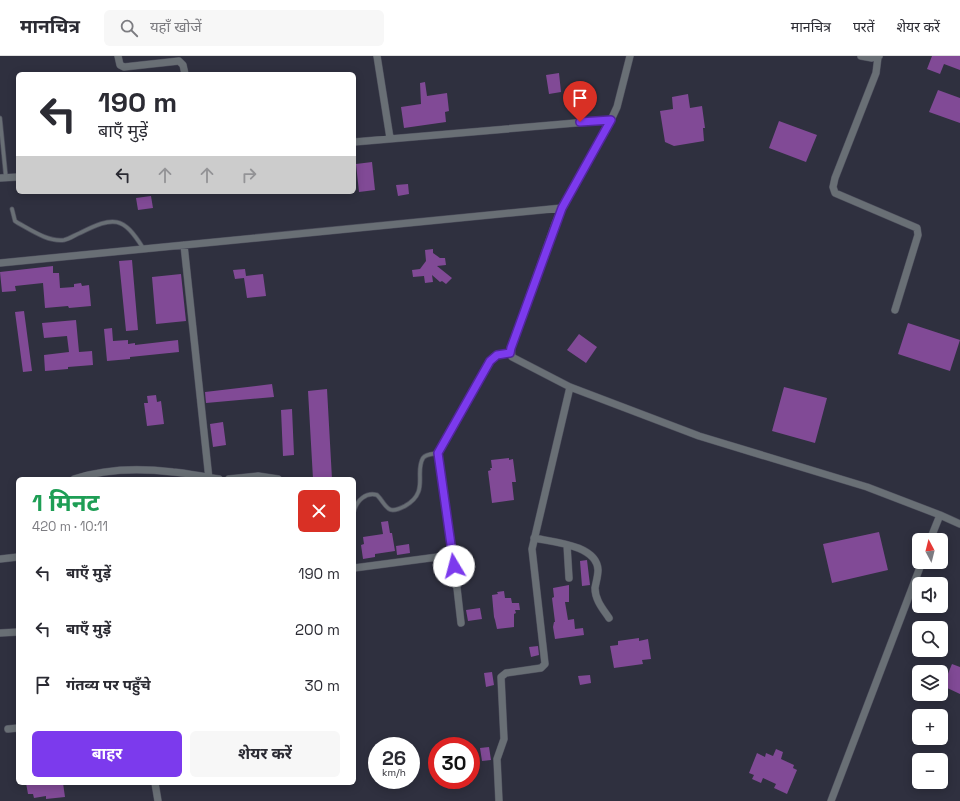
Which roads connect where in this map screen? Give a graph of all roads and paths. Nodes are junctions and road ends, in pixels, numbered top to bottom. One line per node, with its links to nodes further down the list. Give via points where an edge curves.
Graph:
1 (118, 56): 6 (street, via 120,65 124,67 180,62)
2 (376, 56): 9 (street)
3 (630, 56): 8 (street)
4 (861, 56): 5 (street)
5 (878, 57): 18 (street, via 876,73 833,187 835,193 917,228 918,235)
6 (185, 72)
7 (0, 118): 12 (lane)
8 (611, 120): 9 (street); 13 (street)
9 (390, 138): 10 (street)
10 (356, 142)
11 (16, 177): 12 (street)
12 (3, 178)
13 (562, 208): 15 (street); 19 (street)
14 (12, 209): 16 (lane, via 18,224 58,240 67,240 102,223 122,223)
15 (184, 245): 16 (street); 24 (street)
16 (144, 248): 17 (street)
17 (0, 263)
18 (895, 310)
19 (510, 353): 20 (street, via 514,360); 21 (street, via 497,355 490,361)
20 (570, 387): 28 (street, via 699,436 867,487); 31 (street)
21 (438, 453): 27 (lane, via 427,455 423,459 419,490 410,502 393,510 388,509 377,495 370,494 358,501); 33 (street)
22 (81, 477): 23 (street, via 148,470)
23 (202, 477)
24 (208, 477)
25 (248, 477): 26 (street)
26 (265, 477)
27 (356, 506)
28 (940, 515): 29 (street); 30 (street)
29 (960, 524)
30 (933, 533)
31 (534, 538): 32 (street); 47 (street, via 532,556 545,664 541,668 506,672 501,677 504,739 497,759)
32 (567, 545): 38 (street); 39 (street, via 584,550 593,556 598,570 597,597)
33 (453, 555): 36 (street); 40 (street)
34 (16, 557): 35 (street)
35 (0, 559)
36 (356, 568)
37 (919, 569): 48 (street)
38 (569, 578)
39 (609, 618)
40 (461, 623)
41 (16, 632): 42 (street)
42 (0, 633)
43 (16, 728): 44 (street)
44 (8, 729)
45 (155, 785): 46 (street)
46 (158, 801)
47 (499, 801)
48 (831, 801)

